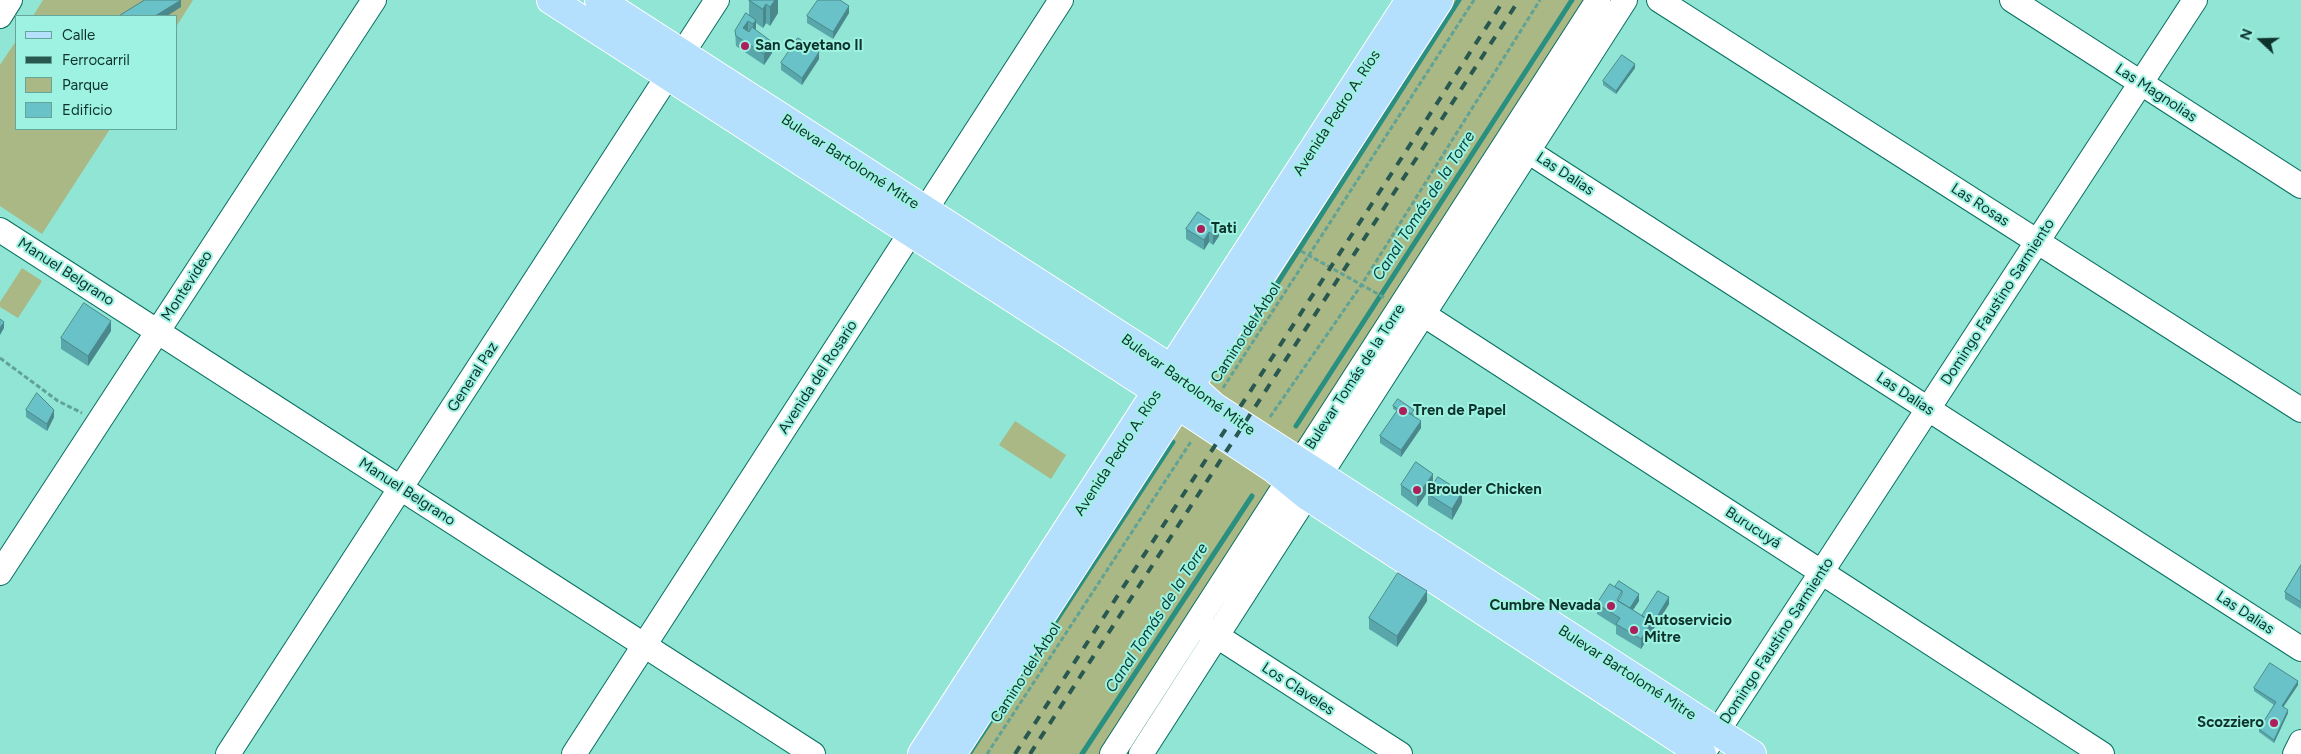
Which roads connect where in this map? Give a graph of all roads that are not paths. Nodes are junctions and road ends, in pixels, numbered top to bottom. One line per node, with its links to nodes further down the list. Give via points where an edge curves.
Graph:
1 (10, 0): 14 (street)
2 (374, 0): 23 (street, Montevideo)
3 (552, 0): 15 (main road, Bulevar Bartolomé Mitre)
4 (599, 0): 15 (main road, Bulevar Bartolomé Mitre)
5 (717, 0): 15 (street, General Paz)
6 (1061, 0): 19 (street, Avenida del Rosario)
7 (1410, 0): 24 (main road, Avenida Pedro A. Ríos)
8 (1439, 0): 24 (main road, Avenida Pedro A. Ríos)
9 (1598, 0): 17 (street, Bulevar Tomás de la Torre)
10 (1625, 0): 17 (street, Bulevar Tomás de la Torre)
11 (1659, 0): 21 (street, Las Rosas)
12 (2012, 0): 16 (street, Las Magnolias)
13 (2195, 0): 16 (street, Domingo Faustino Sarmiento)
14 (0, 16)
15 (675, 65): 19 (main road, Bulevar Bartolomé Mitre); 29 (street, General Paz)
16 (2140, 83): 18 (street, Las Magnolias); 21 (street, Domingo Faustino Sarmiento)
17 (1519, 144): 22 (street, Bulevar Tomás de la Torre); 25 (street, Las Dalias)
18 (2301, 186)
19 (918, 221): 24 (main road, Bulevar Bartolomé Mitre); 33 (street, Avenida del Rosario)
20 (0, 230): 23 (street, Manuel Belgrano)
21 (2037, 242): 25 (street, Domingo Faustino Sarmiento); 26 (street, Las Rosas)
22 (1405, 305): 28 (street, Bulevar Tomás de la Torre); 30 (street, Burucuyá)
23 (158, 331): 29 (street, Manuel Belgrano); 31 (street, Montevideo)
24 (1174, 388): 27 (main road, Bulevar Bartolomé Mitre); 40 (main road, Avenida Pedro A. Ríos); 41 (main road, Avenida Pedro A. Ríos)
25 (1928, 409): 30 (street, Domingo Faustino Sarmiento); 34 (street, Las Dalias)
26 (2301, 410)
27 (1208, 414): 28 (main road, Bulevar Bartolomé Mitre); 28 (main road, Bulevar Bartolomé Mitre, via 1258,434)
28 (1303, 477): 32 (street, Bulevar Tomás de la Torre); 36 (main road, Bulevar Bartolomé Mitre)
29 (401, 488): 33 (street, Manuel Belgrano); 37 (street, General Paz)
30 (1822, 572): 36 (street, Domingo Faustino Sarmiento); 46 (street, Burucuyá)
31 (0, 573)
32 (1206, 629): 42 (street, Bulevar Tomás de la Torre); 43 (street, Bulevar Tomás de la Torre); 44 (street, Los Claveles)
33 (644, 645): 38 (street, Avenida del Rosario); 39 (street, Manuel Belgrano)
34 (2301, 649)
35 (2301, 742): 47 (street)
36 (1708, 747): 45 (main road, Bulevar Bartolomé Mitre)
37 (228, 754)
38 (574, 754)
39 (813, 754)
40 (922, 754)
41 (952, 754)
42 (1112, 754)
43 (1141, 754)
44 (1400, 754)
45 (1752, 754)
46 (2102, 754)
47 (2295, 754)

